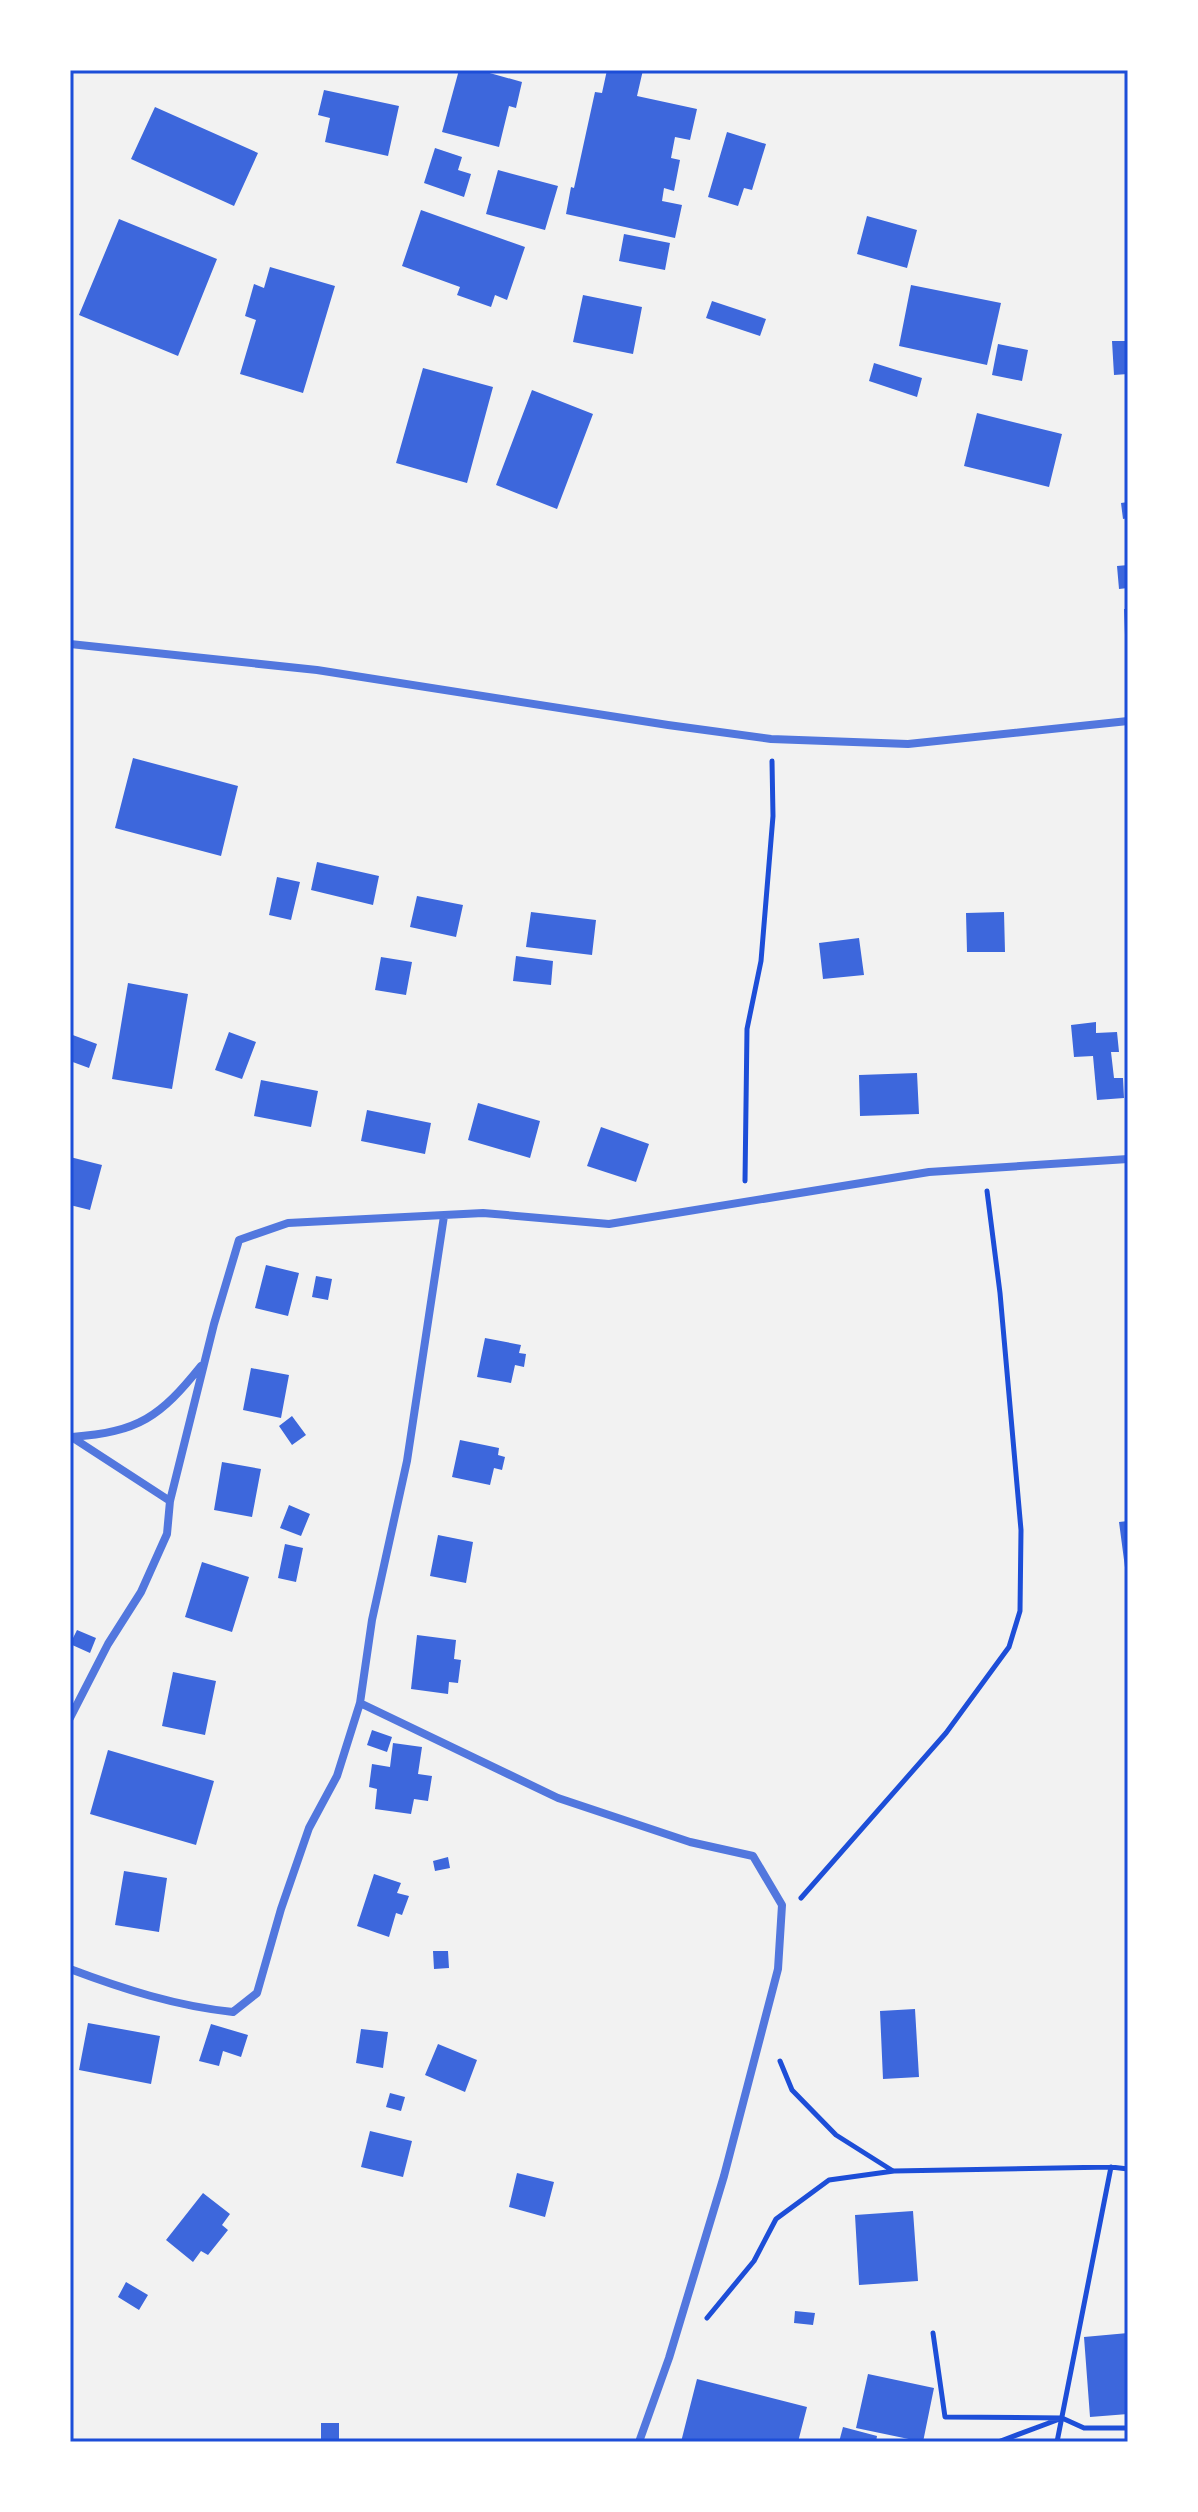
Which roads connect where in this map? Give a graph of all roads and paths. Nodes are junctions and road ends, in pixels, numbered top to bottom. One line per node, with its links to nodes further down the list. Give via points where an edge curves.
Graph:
1 (70, 644): 3 (street, via 317,670)
2 (1128, 721): 3 (street, via 908,744)
3 (771, 739): 6 (path, via 773,816 761,961 747,1029)
4 (1128, 1159): 5 (street)
5 (984, 1168): 6 (street); 13 (path, via 1021,1530 1020,1611 1009,1647 946,1733)
6 (745, 1202): 7 (street, via 609,1224 483,1213)
7 (444, 1216): 8 (street, via 288,1223 239,1240); 11 (street, via 407,1461 372,1620)
8 (204, 1362): 9 (street, via 175,1399 147,1419 108,1434); 10 (street)
9 (71, 1436): 10 (street)
10 (170, 1501): 12 (street, via 167,1534 141,1592)
11 (360, 1703): 13 (street, via 558,1798 690,1842 753,1856 782,1905); 14 (street, via 337,1776 309,1828 257,1993 233,2012 197,2008)
12 (70, 1718)
13 (780, 1924): 15 (street, via 778,1969)
14 (70, 1969)
15 (764, 2023): 18 (path, via 792,2090 836,2135); 23 (street, via 724,2176)
16 (1111, 2167): 17 (path); 18 (path); 21 (path)
17 (1128, 2169)
18 (894, 2171): 19 (path, via 829,2180 776,2219 754,2261)
19 (700, 2324)
20 (933, 2333): 21 (path, via 945,2417)
21 (1062, 2418): 22 (path, via 1084,2428); 24 (path); 25 (path)
22 (1128, 2428)
23 (639, 2442)
24 (998, 2442)
25 (1057, 2442)

